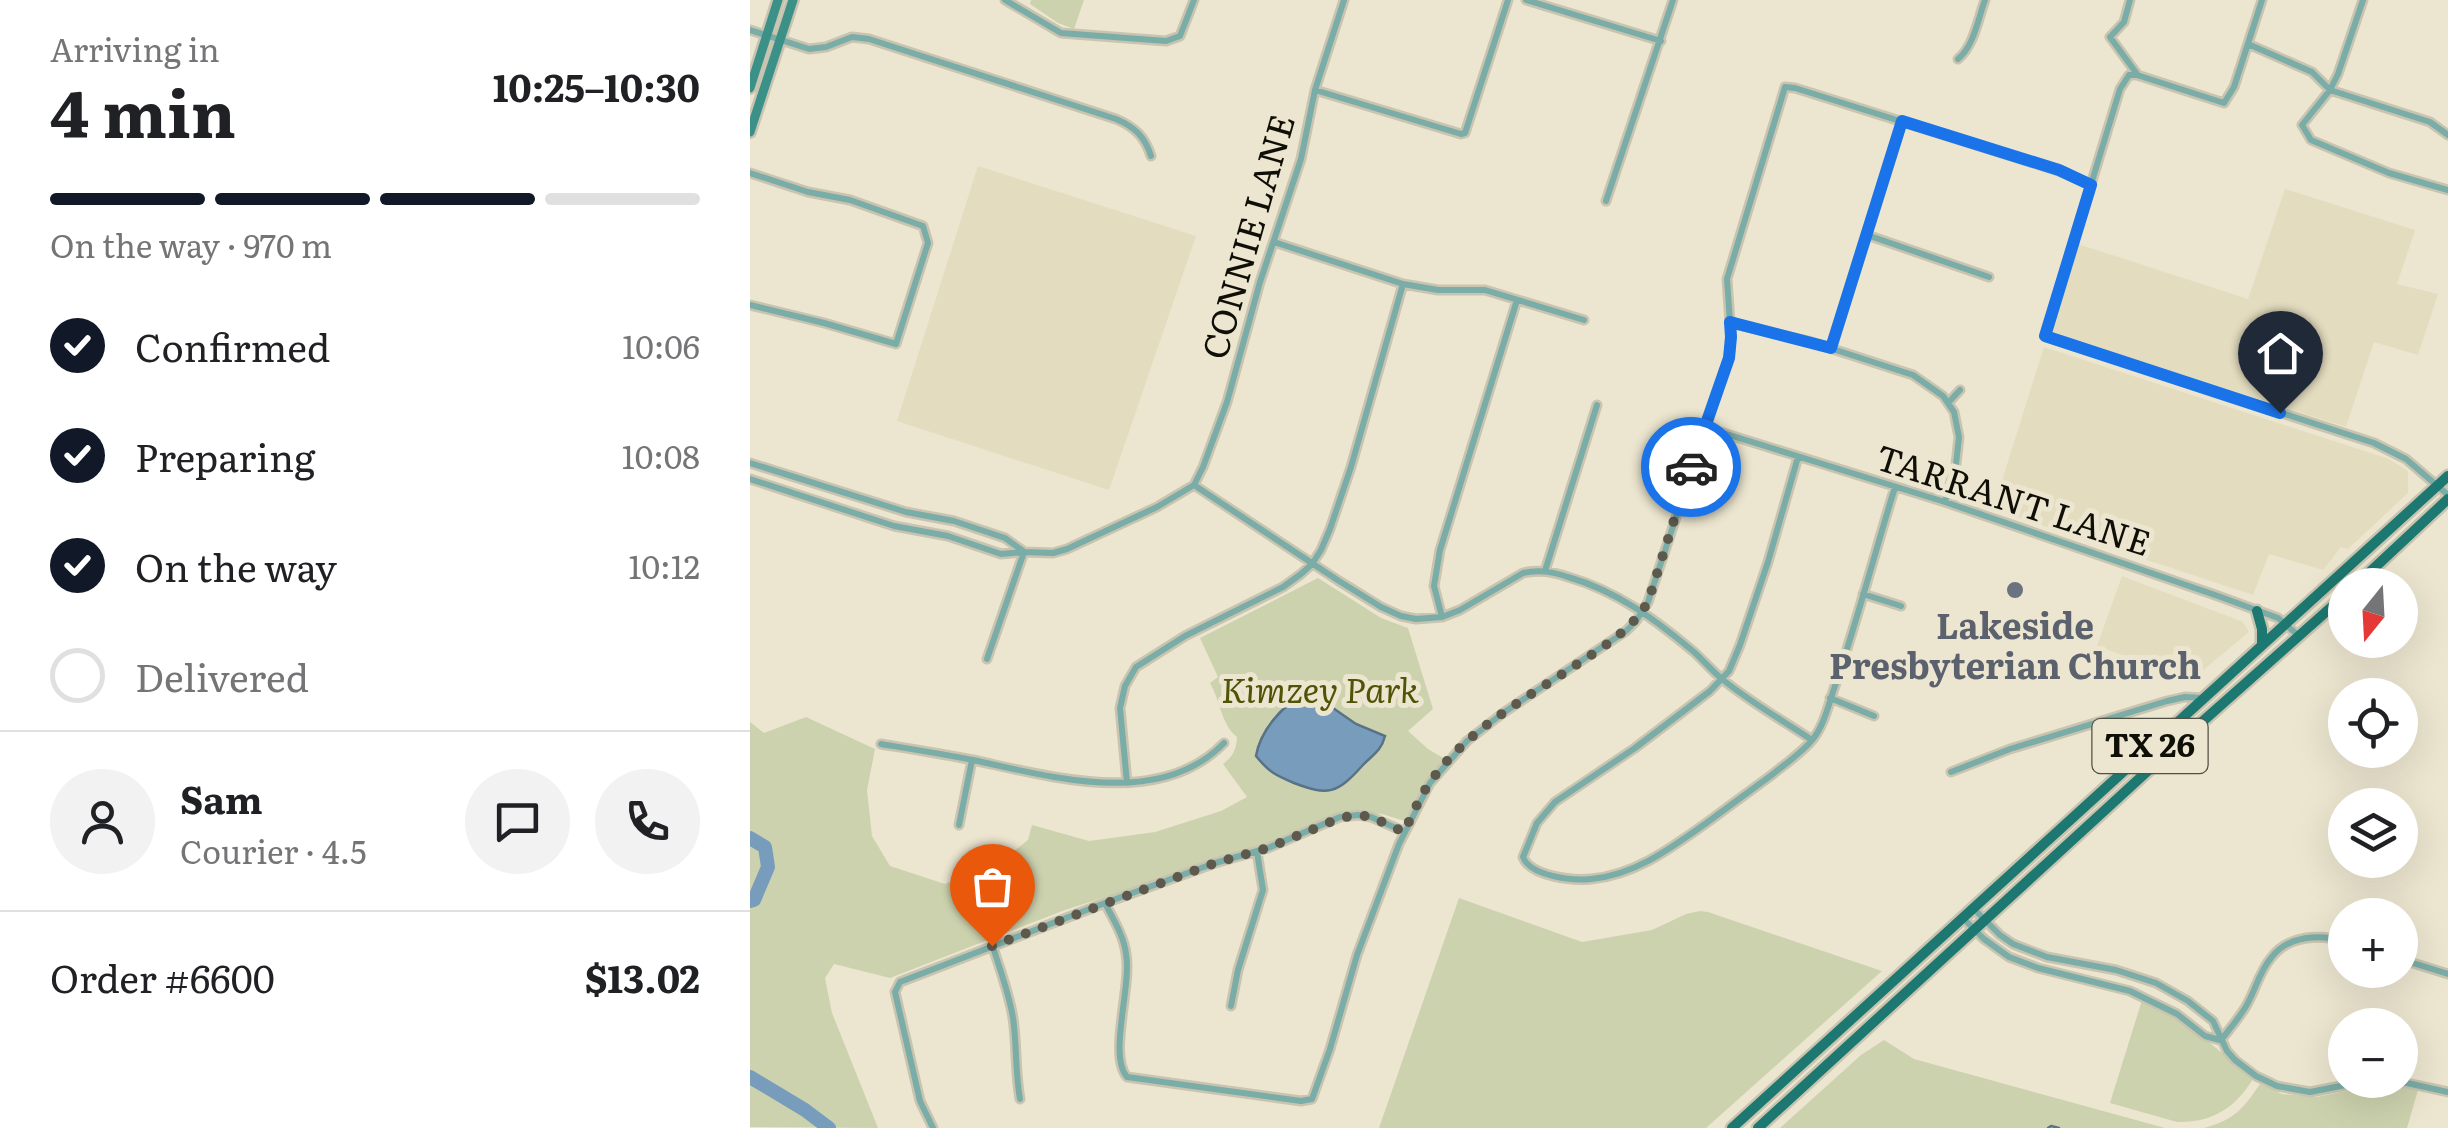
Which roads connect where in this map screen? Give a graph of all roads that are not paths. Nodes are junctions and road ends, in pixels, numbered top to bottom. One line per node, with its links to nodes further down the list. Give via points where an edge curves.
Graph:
1 (778, 0): 14 (main road)
2 (793, 0): 15 (main road)
3 (1005, 0): 4 (street, via 1061,34 1166,41 1184,31)
4 (1194, 0)
5 (1344, 0): 21 (street, CONNIE LANE)
6 (1508, 0): 21 (street, via 1462,134)
7 (1526, 0): 16 (street)
8 (1673, 0): 16 (street)
9 (1985, 0): 18 (street)
10 (2130, 0): 19 (street, via 2122,26 2110,37)
11 (2262, 0): 17 (street)
12 (2363, 0): 22 (street)
13 (750, 30): 14 (street)
14 (767, 36): 15 (street); 20 (main road)
15 (780, 40): 24 (main road); 26 (street, via 817,49 852,37 869,39 1116,118 1138,131)
16 (1661, 41): 30 (street)
17 (2248, 44): 19 (street, via 2224,103); 22 (street, via 2312,72)
18 (1958, 59)
19 (2137, 74): 28 (street, via 2120,88)
20 (750, 88)
21 (1315, 90): 32 (street, CONNIE LANE, via 1302,160)
22 (2330, 90): 25 (street, via 2430,122); 29 (street, via 2302,126 2311,140)
23 (1902, 121): 28 (street); 31 (street); 38 (street, via 1785,87 1727,278)
24 (750, 132)
25 (2448, 135)
26 (1152, 156)
27 (750, 173): 36 (street, via 923,226 928,243 896,344)
28 (2091, 185): 50 (street, via 2045,336 2374,443)
29 (2448, 190)
30 (1606, 202)
31 (1867, 235): 33 (street); 39 (street)
32 (1274, 242): 34 (street); 48 (street, CONNIE LANE, via 1227,402)
33 (1990, 277)
34 (1403, 284): 35 (street, via 1484,290); 58 (street, via 1351,467)
35 (1516, 300): 37 (street); 66 (street, via 1440,550 1434,586)
36 (750, 304)
37 (1584, 320)
38 (1730, 322): 39 (street); 43 (street, via 1729,358)
39 (1831, 348): 41 (street, via 1913,375)
40 (1960, 390): 41 (street)
41 (1948, 403): 54 (street, via 1959,449)
42 (1597, 404): 60 (street)
43 (1704, 427): 44 (street, TARRANT LANE); 65 (street)
44 (1798, 457): 51 (street, TARRANT LANE); 71 (street, via 1740,645)
45 (754, 464): 47 (street); 49 (street)
46 (2448, 476): 50 (main road, TX 26)
47 (751, 479): 53 (street)
48 (1194, 485): 57 (street, via 1067,550); 58 (street)
49 (823, 486): 53 (street); 55 (street)
50 (2438, 486): 52 (street); 67 (main road, TX 26)
51 (1895, 487): 54 (street, TARRANT LANE); 61 (street)
52 (2448, 497): 59 (main road)
53 (818, 501): 56 (street)
54 (1945, 502): 64 (street, TARRANT LANE)
55 (891, 508): 56 (street); 57 (street, via 988,532)
56 (886, 523): 57 (street, via 1002,554)
57 (1024, 552): 70 (street)
58 (1312, 564): 66 (street, via 1401,616); 80 (street, via 1283,587 1136,668 1120,708)
59 (2374, 568)
60 (1545, 571): 65 (street, via 1586,582); 66 (street, via 1523,573)
61 (1863, 594): 62 (street); 72 (street)
62 (1901, 606)
63 (2328, 610): 68 (main road, TX 26)
64 (2257, 611): 67 (street, TARRANT LANE); 69 (main road)
65 (1642, 612): 71 (street); 82 (street, via 1626,631 1467,741 1430,783)
66 (1442, 617)
67 (2286, 624): 68 (street, TARRANT LANE); 69 (main road, TX 26)
68 (2299, 636): 87 (main road, TX 26)
69 (2262, 645): 73 (main road, TX 26)
70 (987, 660)
71 (1722, 679): 75 (street); 75 (street, via 1555,802 1537,823 1523,857 1527,865 1576,879 1636,869 1739,800)
72 (1830, 698): 74 (street); 75 (street)
73 (2202, 698): 79 (street, via 2167,701); 85 (main road, TX 26)
74 (1874, 716)
75 (1812, 740)
76 (1224, 742): 80 (street, via 1200,764)
77 (881, 744): 78 (street)
78 (972, 760): 80 (street, via 1079,782); 81 (street)
79 (1951, 772)
80 (1127, 783)
81 (959, 825)
82 (1404, 832): 83 (street, via 1358,815); 84 (street, via 1312,1099 1122,1072 1126,950)
83 (1257, 852): 84 (street); 95 (street, via 1262,890)
84 (1106, 903): 90 (street)
85 (1972, 908): 86 (main road, TX 26); 87 (street)
86 (1962, 917): 88 (street); 101 (main road, TX 26)
87 (1985, 920): 88 (main road, TX 26); 91 (street, via 2013,944)
88 (1975, 930): 94 (street, via 2009,957); 102 (main road, TX 26)
89 (2328, 937): 96 (street, via 2297,940 2271,957)
90 (992, 946): 100 (street, via 1009,998); 103 (street, via 898,984 920,1101)
91 (2077, 964): 94 (street); 96 (street, via 2156,983 2213,1021)
92 (2418, 965): 93 (street)
93 (2448, 974)
94 (2074, 976): 96 (street, via 2150,999)
95 (1231, 1006)
96 (2221, 1040): 98 (street, via 2256,1076 2298,1091)
97 (2418, 1085): 99 (street)
98 (2328, 1091)
99 (2448, 1092)
100 (1020, 1099)
101 (1762, 1102): 102 (main road); 104 (main road, TX 26)
102 (1773, 1114): 105 (main road, TX 26)
103 (934, 1128)
104 (1732, 1128)
105 (1758, 1128)

